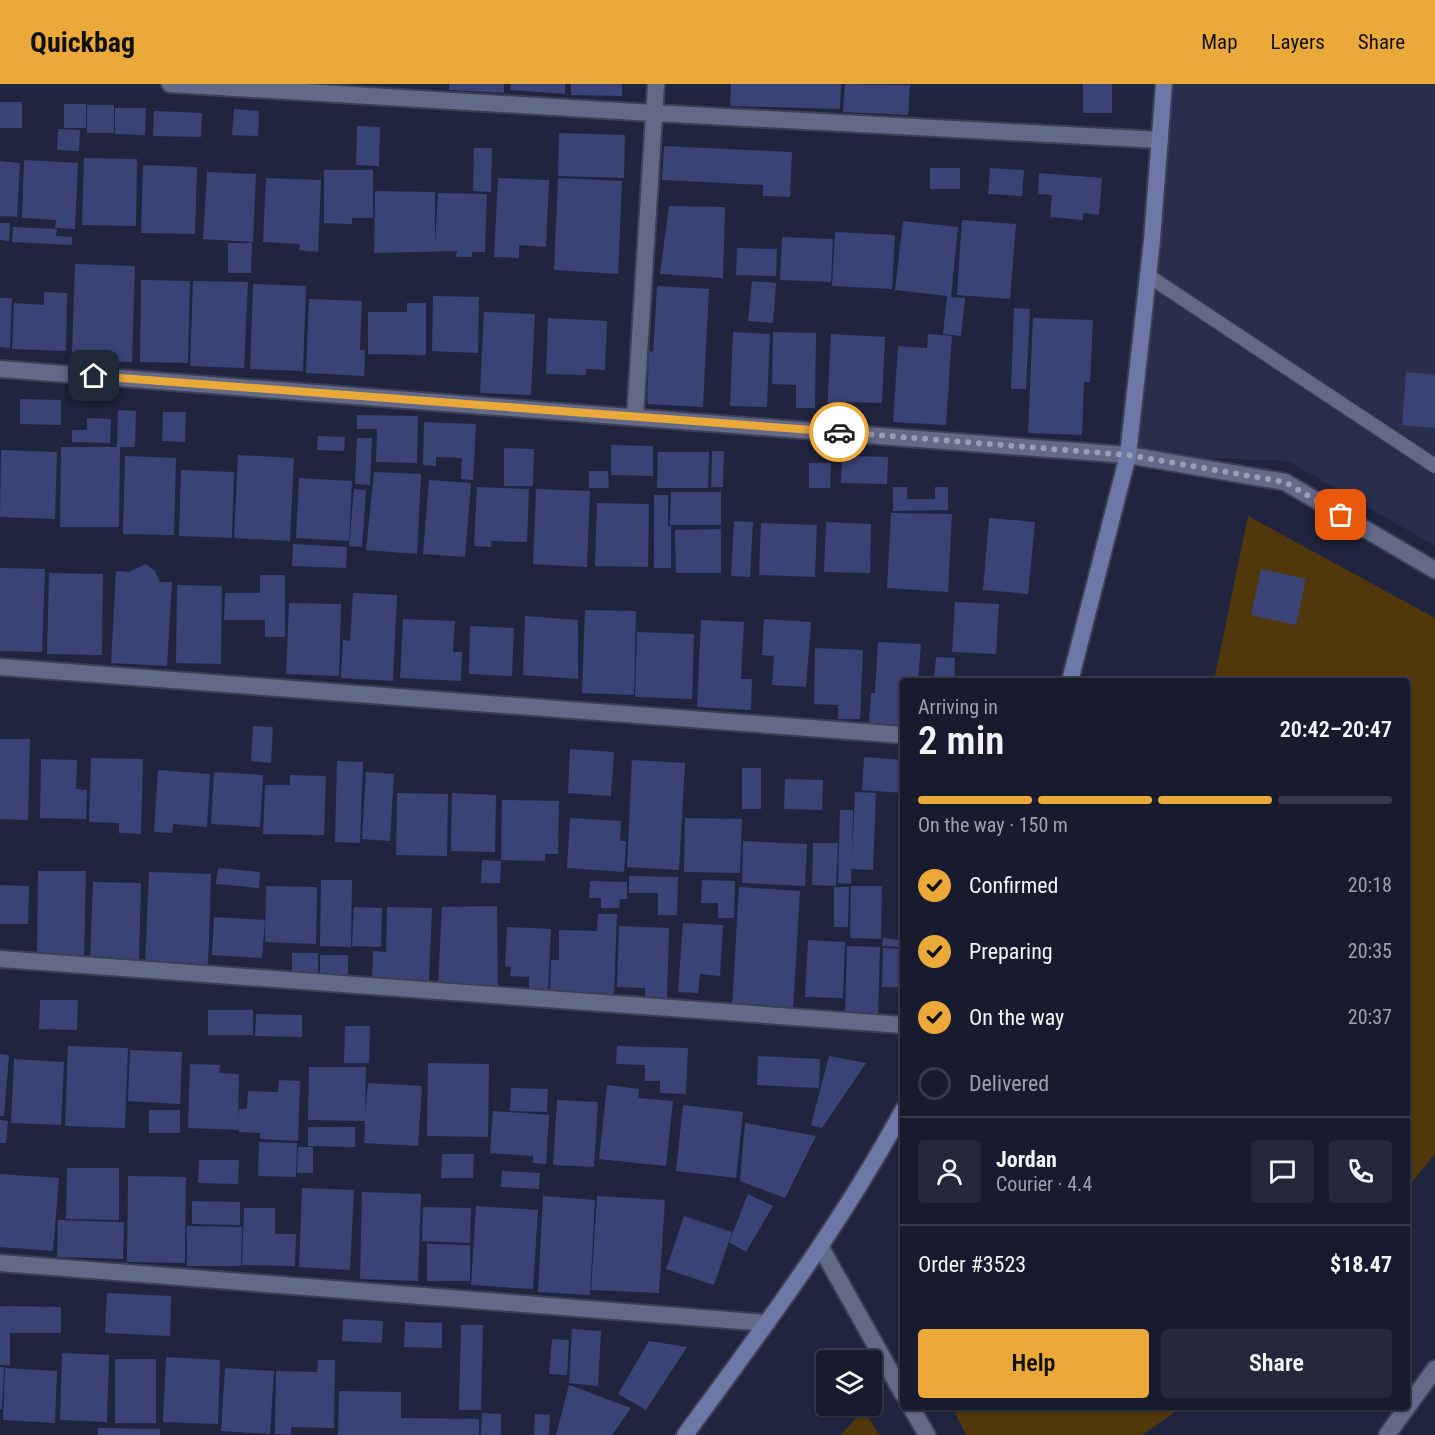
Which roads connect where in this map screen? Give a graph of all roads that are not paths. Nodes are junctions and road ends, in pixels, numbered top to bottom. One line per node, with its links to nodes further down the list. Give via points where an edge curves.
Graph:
1 (170, 84): 4 (street)
2 (656, 84): 4 (street)
3 (1164, 84): 5 (main road)
4 (653, 113): 5 (street); 8 (street)
5 (1160, 140): 6 (main road)
6 (1147, 275): 9 (main road); 10 (lane)
7 (0, 369): 8 (street)
8 (635, 417): 9 (street)
9 (1128, 455): 11 (street, via 1285,482); 13 (main road)
10 (1435, 466)
11 (1435, 570)
12 (0, 667): 14 (street)
13 (1071, 678)
14 (900, 735)
15 (0, 959): 16 (street)
16 (900, 1025)
17 (900, 1116): 18 (main road, via 872,1167)
18 (820, 1246): 20 (main road); 22 (street)
19 (0, 1263): 20 (street)
20 (767, 1323): 26 (main road)
21 (1435, 1369): 23 (street)
22 (900, 1389)
23 (1410, 1403)
24 (913, 1410): 27 (street)
25 (1405, 1410): 28 (street)
26 (685, 1435)
27 (927, 1435)
28 (1387, 1435)

